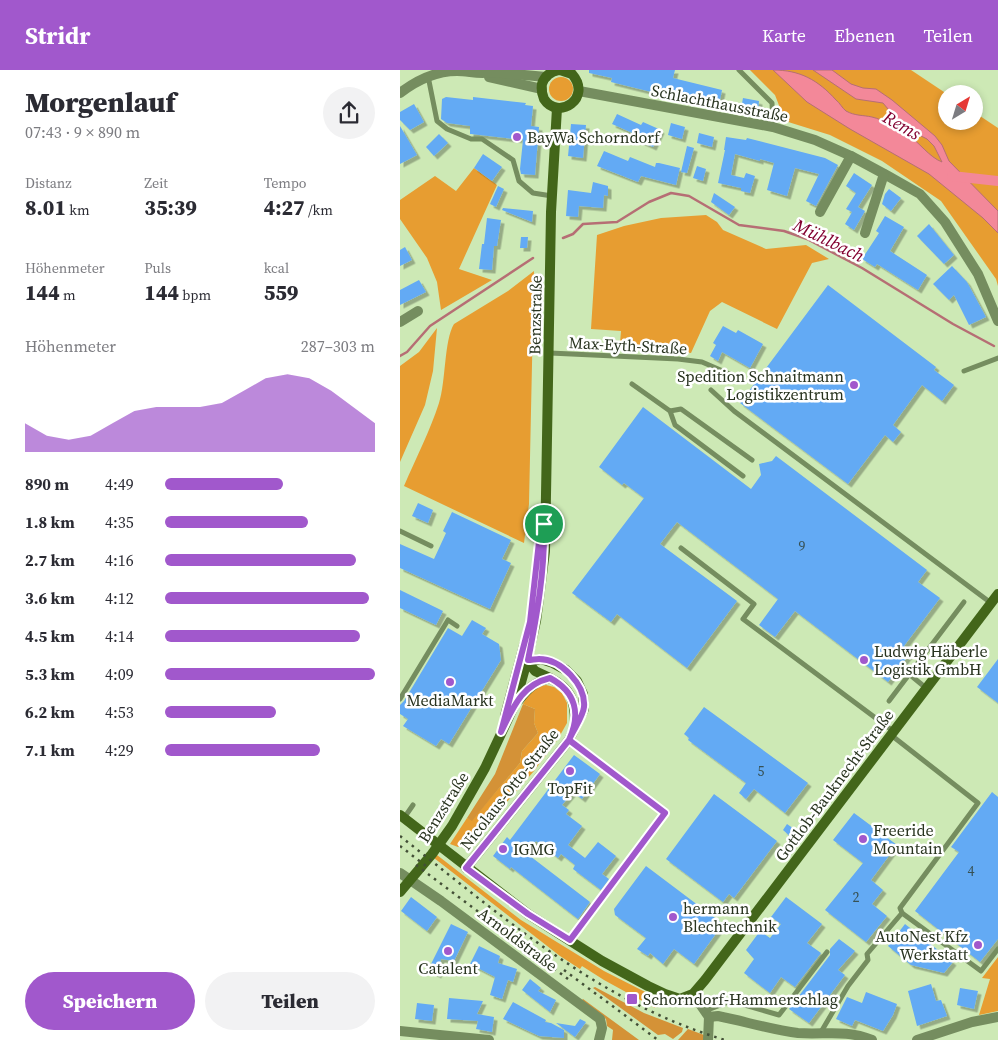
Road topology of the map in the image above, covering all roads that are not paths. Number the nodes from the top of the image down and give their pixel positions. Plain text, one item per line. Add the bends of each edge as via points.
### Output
1 (457, 70) edge
2 (740, 70) edge
3 (558, 71) edge
4 (485, 74) junction
5 (428, 76) junction
6 (542, 89) junction
7 (579, 91) junction
8 (400, 93) edge
9 (556, 108) junction
10 (773, 127) junction
11 (851, 156) junction
12 (884, 174) junction
13 (552, 196) junction
14 (820, 212) dead end
15 (865, 233) dead end
16 (418, 311) dead end
17 (998, 321) edge
18 (400, 322) edge
19 (550, 353) junction
20 (998, 358) edge
21 (964, 371) dead end
22 (732, 375) dead end
23 (632, 384) dead end
24 (711, 390) dead end
25 (670, 411) junction
26 (752, 460) dead end
27 (743, 476) dead end
28 (544, 524) junction
29 (400, 531) edge
30 (431, 546) dead end
31 (681, 548) dead end
32 (998, 594) edge
33 (964, 602) dead end
34 (991, 603) junction
35 (457, 626) dead end
36 (528, 660) junction
37 (909, 674) junction
38 (550, 678) junction
39 (926, 688) junction
40 (400, 700) edge
41 (889, 701) dead end
42 (515, 704) junction
43 (575, 727) junction
44 (501, 732) junction
45 (892, 733) junction
46 (569, 740) junction
47 (413, 805) dead end
48 (402, 816) edge
49 (466, 868) junction
50 (400, 873) edge
51 (400, 892) edge
52 (902, 913) junction
53 (570, 940) junction
54 (998, 950) edge
55 (827, 952) dead end
56 (693, 994) junction
57 (707, 1014) junction
58 (998, 1018) edge
59 (400, 1031) edge
60 (821, 1032) junction
61 (437, 1038) edge
62 (490, 1040) edge
63 (599, 1040) edge
64 (708, 1040) edge
65 (872, 1040) edge
66 (917, 1040) edge

1 - 4 street
1 - 5 street
2 - 10 lane via 772,103
3 - 4 street
3 - 6 street via 543,81
3 - 7 street via 572,74 577,79
4 - 6 street
5 - 8 street
5 - 13 lane via 437,121 471,139 482,139 513,160 519,181 533,193
6 - 9 street via 545,100
7 - 9 street via 572,104
7 - 10 street, Schlachthausstraße
9 - 13 street, Benzstraße
10 - 11 street, Schlachthausstraße
11 - 12 street, Schlachthausstraße
11 - 14 street
12 - 15 street
12 - 17 street, Schlachthausstraße via 920,194 945,222 978,274
13 - 19 street, Benzstraße
16 - 18 street
19 - 22 lane, Max-Eyth-Straße via 678,358 702,362
19 - 28 street, Benzstraße
20 - 21 lane
23 - 25 lane
24 - 34 lane via 734,411
25 - 26 lane via 681,408
25 - 27 lane via 676,426
28 - 36 street, Benzstraße via 538,603
28 - 44 street, Benzstraße via 530,622
29 - 30 lane
31 - 45 lane via 754,604 743,619
32 - 34 street, Gottlob-Bauknecht-Straße
33 - 37 lane
34 - 39 street, Gottlob-Bauknecht-Straße
35 - 40 lane via 448,620
36 - 38 street, Nicolaus-Otto-Straße via 535,671
36 - 42 street, Benzstraße
36 - 43 street, Nicolaus-Otto-Straße via 541,659 553,663 576,681 583,694 584,709
37 - 39 lane
37 - 41 lane
38 - 42 street via 538,681
38 - 43 street, Nicolaus-Otto-Straße via 568,690 575,707
39 - 45 street, Gottlob-Bauknecht-Straße
42 - 44 street, Benzstraße
43 - 46 street, Nicolaus-Otto-Straße
44 - 51 street, Benzstraße via 466,803 432,854
45 - 52 lane via 978,803 900,908
45 - 56 street, Gottlob-Bauknecht-Straße
46 - 49 street, Nicolaus-Otto-Straße
46 - 53 lane via 665,813
47 - 48 lane
48 - 49 street
49 - 53 street via 528,914
50 - 63 street, Arnoldstraße via 600,1019
52 - 54 lane via 981,971
52 - 60 lane via 867,954 868,960 848,986
53 - 56 street via 665,994 680,999
55 - 57 lane via 779,1015 730,1001
56 - 57 street
57 - 60 street via 799,1033
57 - 64 street
58 - 66 street via 972,1022
59 - 61 street
60 - 65 street via 838,1032
61 - 62 street

